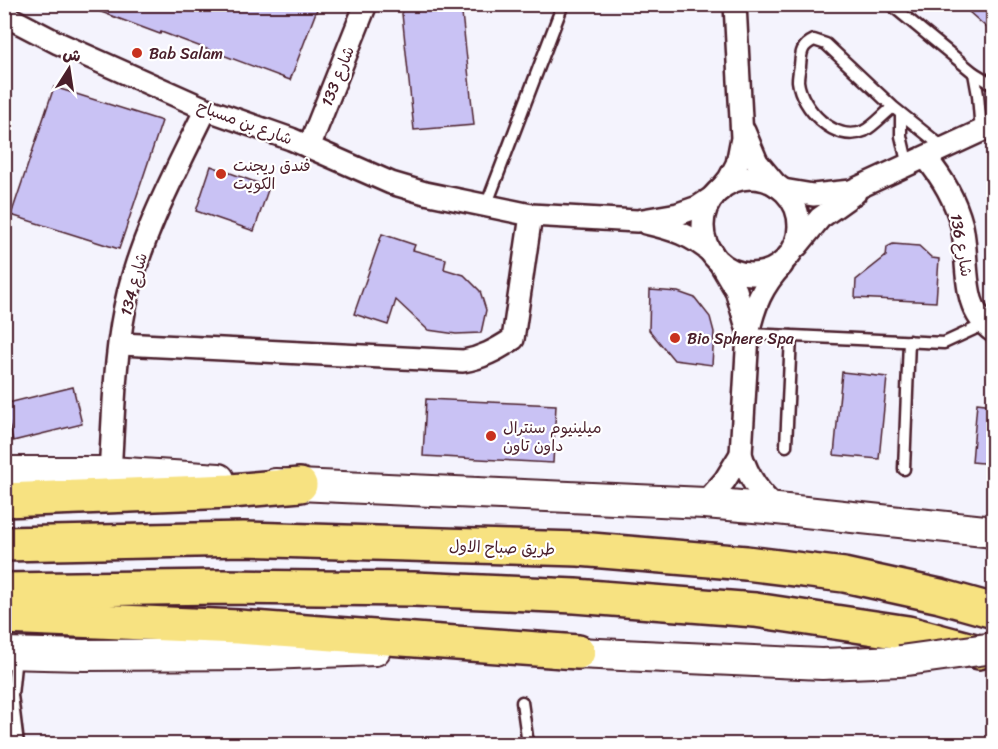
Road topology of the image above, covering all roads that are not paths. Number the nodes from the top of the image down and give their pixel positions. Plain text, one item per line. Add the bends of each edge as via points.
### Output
1 (366, 4) edge
2 (563, 4) edge
3 (735, 4) edge
4 (890, 4) edge
5 (4, 15) edge
6 (974, 73) junction
7 (993, 85) edge
8 (206, 109) junction
9 (897, 110) junction
10 (743, 128) junction
11 (987, 129) edge
12 (309, 147) junction
13 (945, 149) junction
14 (917, 162) junction
15 (863, 187) junction
16 (780, 188) junction
17 (716, 194) junction
18 (486, 206) junction
19 (531, 214) junction
20 (637, 221) junction
21 (790, 255) junction
22 (716, 258) junction
23 (988, 329) edge
24 (748, 334) junction
25 (791, 336) junction
26 (909, 341) junction
27 (121, 344) junction
28 (786, 446) dead end
29 (741, 454) junction
30 (904, 469) dead end
31 (4, 472) edge
32 (110, 472) junction
33 (300, 485) junction
34 (4, 500) edge
35 (705, 503) junction
36 (777, 508) junction
37 (993, 532) edge
38 (4, 544) edge
39 (4, 590) edge
40 (993, 611) edge
41 (4, 617) edge
42 (993, 648) edge
43 (578, 652) junction
44 (10, 653) edge
45 (993, 656) edge
46 (522, 702) dead end
47 (18, 744) edge
48 (528, 744) edge

1 - 12 street, شارع 133
2 - 18 lane
3 - 10 street
4 - 6 lane
5 - 8 street, شارع بن مسباح
6 - 7 lane
6 - 11 lane
8 - 12 street, شارع بن مسباح
8 - 27 street, شارع 134 via 145,239 128,295
9 - 9 lane via 826,44 814,40 801,50 798,81 807,105 838,132 852,134 865,130
9 - 13 lane
9 - 14 lane via 901,136
10 - 16 street via 757,162
10 - 17 street via 737,164
11 - 13 street
12 - 18 street, شارع بن مسباح via 392,183
13 - 14 street
14 - 15 street
14 - 23 street, شارع 136 via 943,179 951,193 962,227 971,304
15 - 16 street via 813,195
15 - 21 street via 820,218
16 - 17 street via 747,178
16 - 21 street via 795,205 800,223
17 - 20 street, شارع بن مسباح via 698,207 678,214
17 - 22 street via 703,226
18 - 19 street, شارع بن مسباح
19 - 20 street, شارع بن مسباح
19 - 27 street via 513,339 479,358 463,361
20 - 22 street, شارع بن مسباح via 683,233
21 - 22 street via 771,270 753,274 735,271
21 - 24 street via 759,296
22 - 24 street via 736,290
23 - 26 lane via 944,343
24 - 25 lane
24 - 29 street
25 - 26 lane
25 - 28 lane
26 - 30 lane
27 - 32 street, شارع 134
29 - 35 street
29 - 36 street via 758,490
31 - 32 main road
32 - 33 main road
33 - 34 highway
33 - 35 main road
35 - 36 main road
36 - 37 main road
38 - 40 highway, طريق صباح الاول via 243,539 579,549 844,575
39 - 45 highway via 221,586 575,596 755,610 908,633
41 - 43 highway via 238,627
42 - 43 main road, bridge via 900,661 822,664
43 - 44 main road
44 - 47 lane
46 - 48 lane

